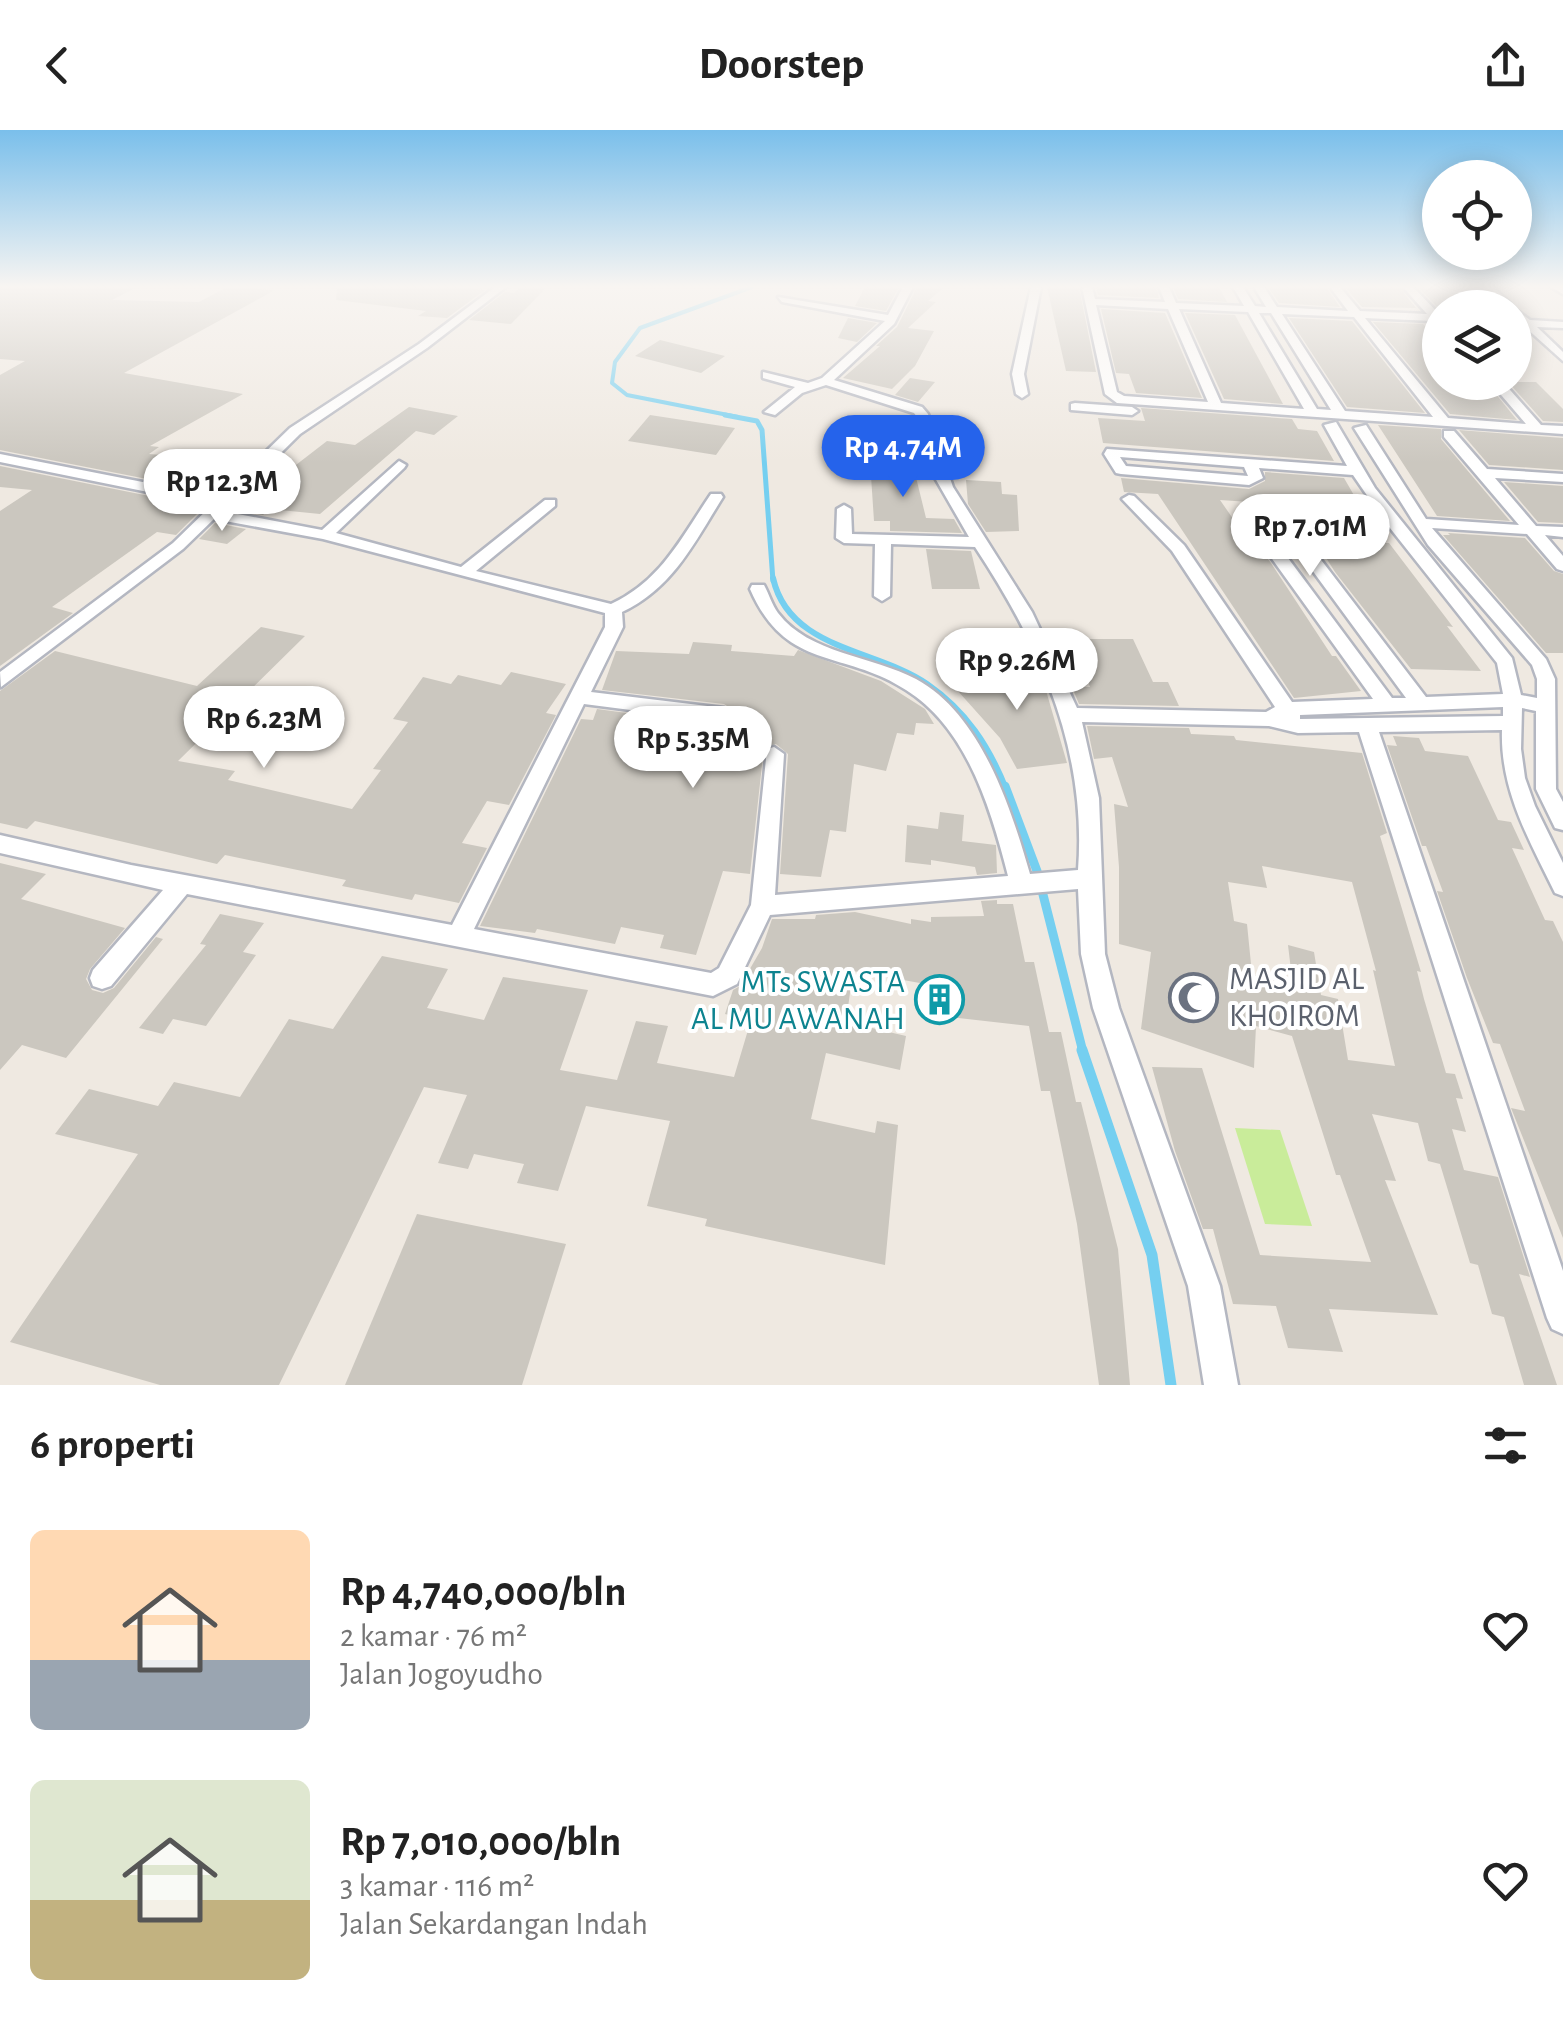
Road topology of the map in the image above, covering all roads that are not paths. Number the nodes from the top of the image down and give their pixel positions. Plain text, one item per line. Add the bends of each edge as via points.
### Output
1 (421, 346) edge
2 (862, 346) edge
3 (1024, 346) edge
4 (1102, 346) edge
5 (1189, 346) edge
6 (1272, 346) edge
7 (1292, 346) edge
8 (1382, 346) edge
9 (767, 375) dead end
10 (818, 384) junction
11 (1022, 394) dead end
12 (1512, 400) edge
13 (1075, 407) dead end
14 (1216, 407) junction
15 (770, 412) dead end
16 (1312, 412) junction
17 (1336, 420) junction
18 (1361, 428) junction
19 (1446, 428) junction
20 (1538, 429) junction
21 (1563, 430) edge
22 (1563, 441) edge
23 (4, 463) edge
24 (1250, 463) junction
25 (400, 465) dead end
26 (1352, 470) junction
27 (1484, 473) junction
28 (1563, 478) edge
29 (716, 497) dead end
30 (1129, 500) dead end
31 (550, 503) dead end
32 (220, 508) junction
33 (844, 509) dead end
34 (1421, 523) junction
35 (1528, 529) junction
36 (1563, 532) edge
37 (325, 534) junction
38 (883, 540) junction
39 (979, 542) junction
40 (1563, 566) edge
41 (464, 572) junction
42 (758, 589) dead end
43 (882, 596) dead end
44 (613, 610) junction
45 (1507, 666) junction
46 (1563, 667) edge
47 (1550, 675) edge
48 (0, 682) edge
49 (578, 697) junction
50 (1513, 700) junction
51 (1422, 704) junction
52 (1387, 706) junction
53 (1546, 706) junction
54 (1072, 714) junction
55 (724, 716) dead end
56 (1284, 718) junction
57 (1510, 723) junction
58 (1367, 726) junction
59 (774, 754) dead end
60 (1563, 822) edge
61 (0, 844) edge
62 (1080, 881) junction
63 (183, 882) junction
64 (1030, 885) junction
65 (1563, 886) edge
66 (764, 906) junction
67 (458, 934) junction
68 (102, 978) dead end
69 (1563, 1318) edge
70 (1222, 1385) edge

1 - 32 street via 295,431
2 - 10 street
3 - 11 street
4 - 14 street via 1114,397
5 - 14 street
6 - 16 street
7 - 17 street
8 - 19 street
9 - 10 street
10 - 15 street
10 - 39 street via 922,414 935,466
12 - 20 street
13 - 17 street
14 - 16 street
16 - 17 street
17 - 18 street
17 - 19 street
17 - 26 street
18 - 19 street
18 - 34 street
19 - 20 street
19 - 22 street
19 - 27 street
20 - 21 street
23 - 32 street
24 - 24 street via 1256,478 1249,480 1121,470 1111,454
24 - 26 street
25 - 37 street
26 - 45 street
27 - 28 street
27 - 35 street
29 - 44 street via 664,579
30 - 56 street via 1178,548
31 - 41 street
32 - 37 street
32 - 48 street
33 - 38 street via 844,538
34 - 35 street
34 - 47 street
35 - 36 street
35 - 40 street
37 - 41 street
38 - 39 street
38 - 43 street
39 - 54 street via 1053,664
41 - 44 street
42 - 64 street via 773,619 794,638 894,676 932,700 979,760
44 - 49 street via 614,627
45 - 47 street
45 - 50 street
46 - 47 street
47 - 53 street
49 - 55 street
49 - 67 street
50 - 51 street
50 - 53 street
50 - 57 street
51 - 52 street
51 - 52 street via 1306,550 1273,549
52 - 56 street
53 - 60 street via 1546,790
54 - 56 street
54 - 62 street via 1092,852
56 - 58 street
57 - 58 street
57 - 65 street via 1515,781
58 - 69 street
59 - 66 street
61 - 63 street
62 - 64 street
62 - 70 street via 1106,1008 1204,1286
63 - 67 street
63 - 68 street
64 - 66 street
66 - 67 street via 728,976 714,986

